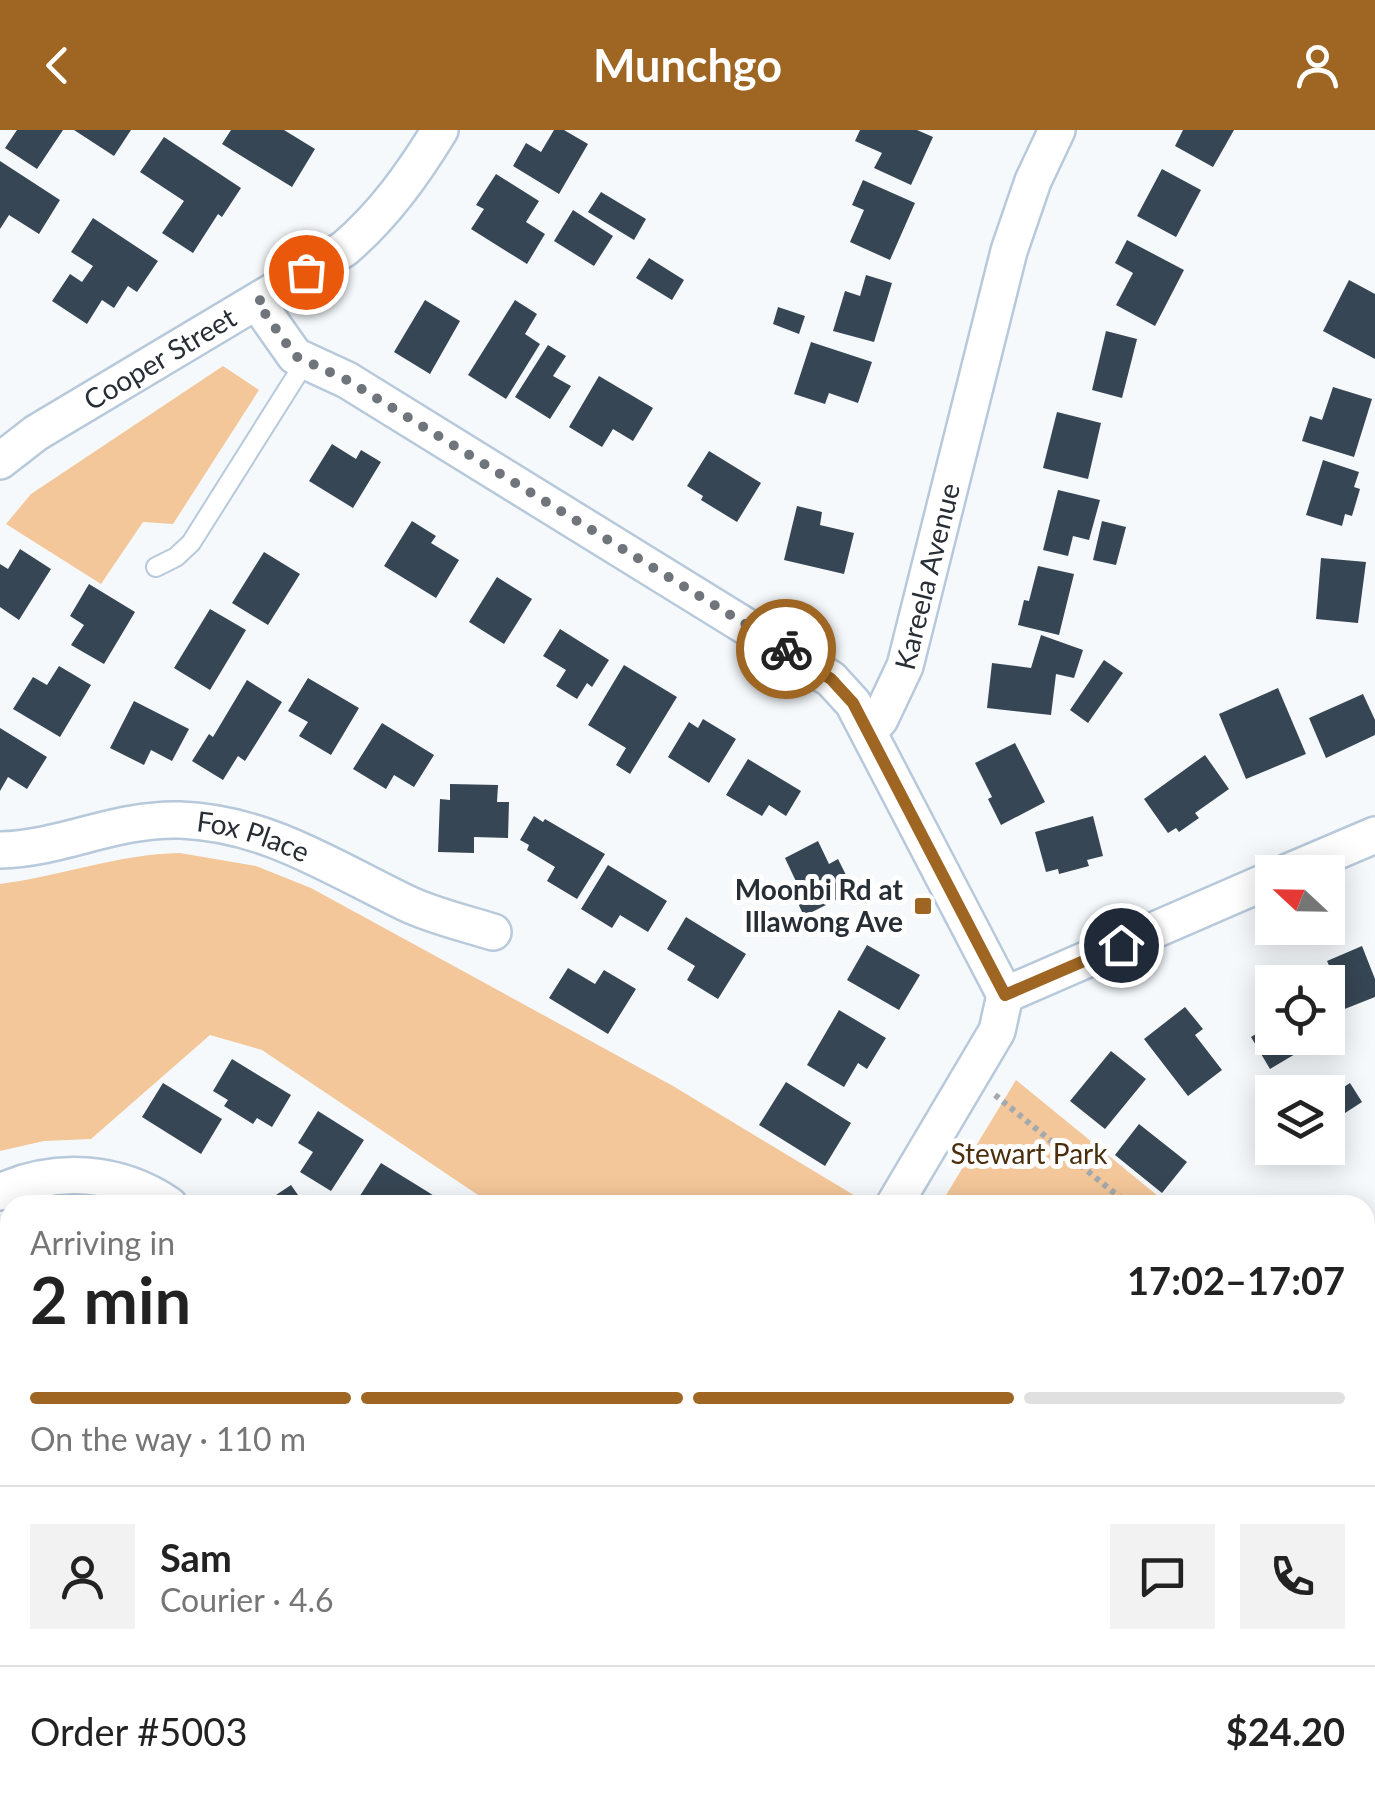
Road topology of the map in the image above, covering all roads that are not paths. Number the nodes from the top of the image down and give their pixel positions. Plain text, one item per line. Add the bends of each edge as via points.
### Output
1 (440, 130) edge
2 (1058, 130) edge
3 (257, 302) junction
4 (305, 362) junction
5 (0, 460) edge
6 (156, 568) dead end
7 (869, 732) junction
8 (1375, 834) edge
9 (0, 850) edge
10 (1327, 855) edge
11 (1255, 886) edge
12 (492, 932) dead end
13 (1005, 995) junction
14 (0, 1192) edge
15 (152, 1195) edge
16 (900, 1195) edge

1 - 3 street, Cooper Street via 368,228
2 - 7 street, Kareela Avenue via 1008,251 905,666
3 - 4 street
3 - 5 street, Cooper Street
4 - 6 lane via 191,543
4 - 7 street via 347,380 816,668 843,690
7 - 13 street
8 - 10 street
9 - 12 street, Fox Place via 143,822 221,824 295,846 406,903
11 - 13 street
13 - 16 street via 996,1031
14 - 15 street via 38,1178 96,1176

